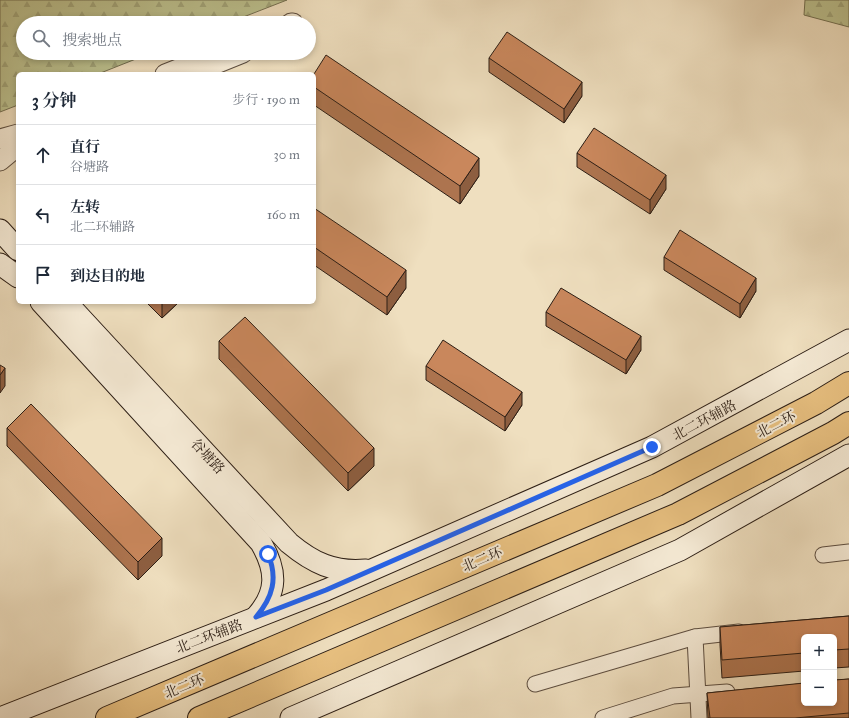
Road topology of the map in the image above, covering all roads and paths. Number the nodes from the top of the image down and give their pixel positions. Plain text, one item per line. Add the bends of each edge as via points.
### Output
1 (200, 60) edge
2 (226, 60) edge
3 (170, 72) edge
4 (196, 72) edge
5 (16, 135) edge
6 (16, 135) edge
7 (0, 139) edge
8 (0, 143) edge
9 (16, 146) edge
10 (16, 147) edge
11 (0, 154) edge
12 (0, 161) edge
13 (0, 230) edge
14 (16, 248) edge
15 (0, 264) edge
16 (16, 276) edge
17 (43, 304) edge
18 (68, 304) edge
19 (849, 340) edge
20 (849, 383) edge
21 (849, 423) edge
22 (849, 455) edge
23 (849, 552) edge
24 (823, 555) dead end
25 (372, 570) junction
26 (256, 617) junction
27 (757, 630) edge
28 (695, 637) junction
29 (535, 684) dead end
30 (743, 690) edge
31 (698, 695) junction
32 (0, 718) edge
33 (107, 718) edge
34 (199, 718) edge
35 (291, 718) edge
36 (603, 718) edge
37 (700, 718) edge

1 - 3 street
2 - 4 street
5 - 7 street
6 - 8 street
9 - 11 street
10 - 12 street
13 - 14 main road
15 - 16 main road
17 - 26 main road, 谷塘路 via 261,543 273,566 273,583 271,595
18 - 25 main road, 谷塘路 via 276,529 305,556 336,569
19 - 25 main road, 北二环辅路 via 652,447
20 - 33 highway, 北二环 via 816,403 657,485
21 - 34 highway via 678,514
22 - 35 main road via 680,550
23 - 24 street
25 - 26 main road, 北二环辅路
26 - 32 main road, 北二环辅路
27 - 28 street
28 - 29 street
28 - 31 street
30 - 31 street
31 - 36 street via 673,696
31 - 37 street

